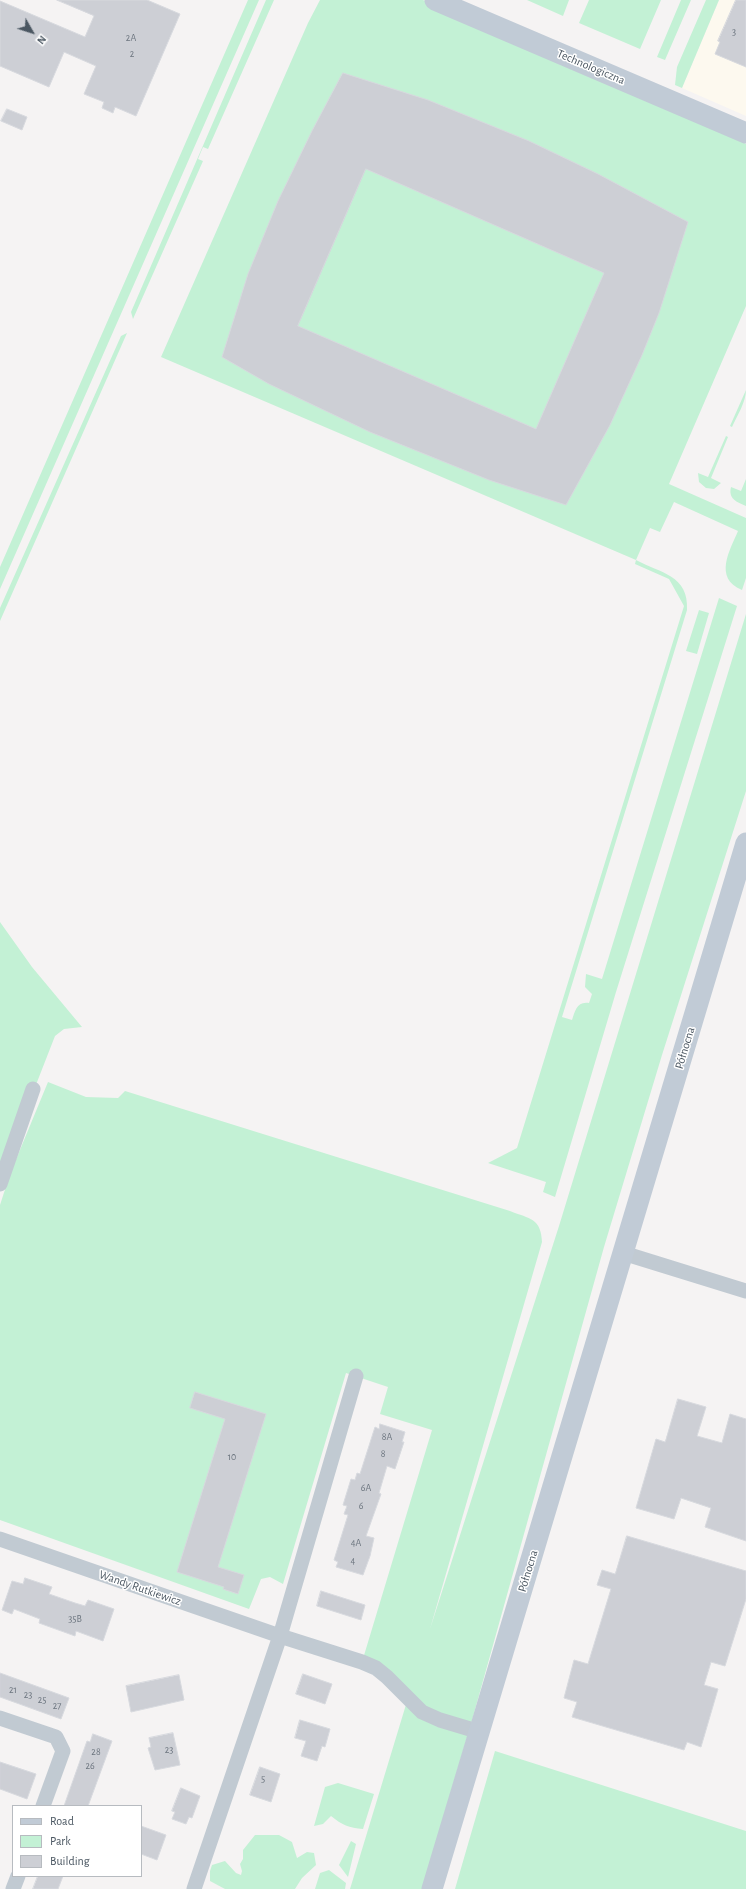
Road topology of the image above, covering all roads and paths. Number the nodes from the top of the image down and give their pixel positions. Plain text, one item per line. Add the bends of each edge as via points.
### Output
1 (436, 0) edge
2 (746, 133) edge
3 (746, 843) edge
4 (33, 1089) dead end
5 (0, 1184) edge
6 (623, 1253) junction
7 (746, 1291) edge
8 (356, 1376) dead end
9 (0, 1539) edge
10 (280, 1636) junction
11 (0, 1718) edge
12 (480, 1732) junction
13 (43, 1805) edge
14 (18, 1877) edge
15 (13, 1889) edge
16 (194, 1889) edge
17 (432, 1889) edge

1 - 2 street, Technologiczna
3 - 6 street, Północna
4 - 5 street
6 - 7 street
6 - 12 street, Północna
8 - 10 street
9 - 10 street, Wandy Rutkiewicz
10 - 12 street, Wandy Rutkiewicz via 376,1668 416,1707 431,1716
10 - 16 street
11 - 13 street via 56,1737 64,1751
12 - 17 street, Północna
14 - 15 street

